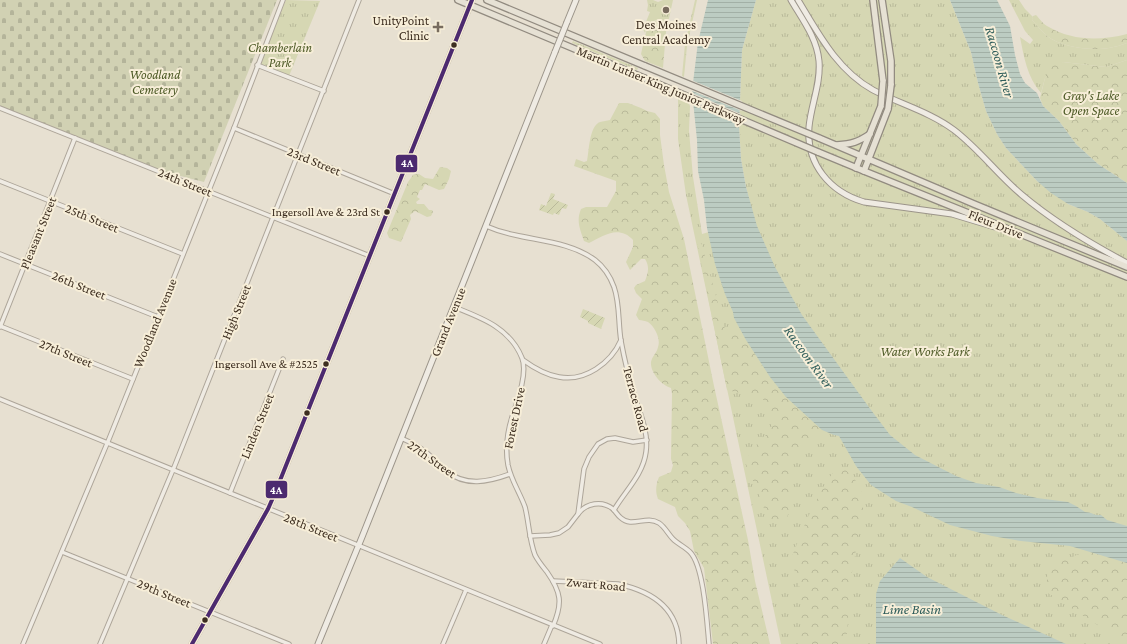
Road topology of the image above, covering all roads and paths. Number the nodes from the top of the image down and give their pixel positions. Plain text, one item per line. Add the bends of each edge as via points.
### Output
1 (283, 0) edge
2 (360, 0) edge
3 (458, 0) edge
4 (487, 0) edge
5 (576, 0) edge
6 (791, 0) edge
7 (798, 0) edge
8 (471, 2) edge
9 (874, 2) edge
10 (882, 2) edge
11 (807, 22) junction
12 (257, 65) junction
13 (324, 91) junction
14 (0, 108) edge
15 (234, 128) junction
16 (870, 134) junction
17 (76, 138) junction
18 (835, 146) junction
19 (298, 154) junction
20 (860, 157) junction
21 (869, 160) junction
22 (856, 168) junction
23 (864, 171) junction
24 (0, 181) edge
25 (208, 191) junction
26 (395, 194) junction
27 (50, 201) junction
28 (274, 217) junction
29 (486, 226) junction
30 (1047, 244) junction
31 (0, 254) edge
32 (183, 254) junction
33 (370, 256) junction
34 (1127, 263) edge
35 (25, 264) junction
36 (1127, 267) edge
37 (1127, 277) edge
38 (454, 307) junction
39 (158, 317) junction
40 (0, 327) edge
41 (621, 339) junction
42 (283, 359) dead end
43 (523, 360) junction
44 (133, 379) junction
45 (0, 399) edge
46 (401, 438) junction
47 (647, 440) junction
48 (107, 443) junction
49 (173, 470) junction
50 (510, 474) junction
51 (230, 493) junction
52 (268, 509) junction
53 (614, 510) junction
54 (578, 514) junction
55 (530, 536) junction
56 (358, 546) junction
57 (62, 552) junction
58 (128, 578) junction
59 (553, 581) junction
60 (466, 590) junction
61 (210, 612) junction
62 (552, 625) junction
63 (23, 644) edge
64 (100, 644) edge
65 (192, 644) edge
66 (289, 644) edge
67 (318, 644) edge
68 (443, 644) edge
69 (544, 644) edge
70 (600, 644) edge
71 (679, 644) edge
72 (709, 644) edge

1 - 12 street, Woodland Avenue
2 - 13 street, High Street
3 - 8 main road, Martin Luther King Junior Parkway
4 - 18 main road, Martin Luther King Junior Parkway, bridge
5 - 29 main road, Grand Avenue, bridge
6 - 11 main road
7 - 11 main road
8 - 22 main road, Martin Luther King Junior Parkway, bridge
8 - 26 main road
9 - 16 main road, bridge via 883,81 881,106
10 - 21 main road, bridge via 891,60 891,85 888,109
11 - 30 main road via 815,42 820,71 809,127 811,151 820,173 828,181 853,199 952,214
11 - 34 main road via 835,58 862,83 943,122 1027,199 1094,246
12 - 13 street
12 - 15 street, Woodland Avenue
13 - 19 street, High Street
14 - 17 street, 24th Street
15 - 19 street, 23rd Street
15 - 25 street, Woodland Avenue
16 - 18 main road via 852,144
16 - 20 main road
17 - 25 street, 24th Street
17 - 27 street, Pleasant Street
18 - 20 main road, Martin Luther King Junior Parkway
19 - 26 street, 23rd Street
19 - 28 street, High Street
20 - 21 main road, Martin Luther King Junior Parkway
20 - 22 main road
21 - 23 main road
21 - 36 main road, Fleur Drive
22 - 23 main road, Martin Luther King Junior Parkway
23 - 30 main road, Fleur Drive
24 - 27 street, 25th Street
25 - 28 street, 24th Street
25 - 32 street, Woodland Avenue
26 - 33 main road
27 - 32 street, 25th Street
27 - 35 street, Pleasant Street
28 - 33 street, 24th Street
28 - 49 street, High Street
29 - 38 main road, Grand Avenue
29 - 41 street, Terrace Road via 505,233 568,247 586,254 597,262 608,275 616,292
30 - 37 main road, Fleur Drive
31 - 35 street, 26th Street
32 - 39 street, Woodland Avenue
33 - 52 main road
35 - 39 street, 26th Street
35 - 40 street, Pleasant Street
38 - 43 street via 487,320 501,330 510,338
38 - 46 main road, Grand Avenue
39 - 44 street, Woodland Avenue
40 - 44 street, 27th Street
41 - 43 street via 615,351 603,364 578,377 554,376
41 - 47 street, Terrace Road via 632,390
42 - 51 street, Linden Street
43 - 50 street, Forest Drive via 522,386 506,449
44 - 48 street, Woodland Avenue
45 - 48 street, 28th Street
46 - 50 street, 27th Street via 425,451 447,472 464,481 482,482
46 - 56 main road, Grand Avenue
47 - 53 street, Terrace Road via 642,468
47 - 54 street via 633,442 615,438 598,444 584,469
48 - 49 street, 28th Street
48 - 57 street, Woodland Avenue
49 - 51 street, 28th Street
49 - 58 street, High Street
50 - 55 street, Forest Drive via 524,506
51 - 52 street, 28th Street
52 - 56 street, 28th Street
52 - 61 main road
53 - 54 street via 605,504 595,504 584,508
53 - 72 street via 627,522 648,520 659,523 674,540 693,555 702,582
54 - 55 street via 568,527 559,533
55 - 59 street, Forest Drive via 536,556
56 - 60 street, 28th Street
56 - 67 main road, Grand Avenue
57 - 58 street, 29th Street
57 - 63 street, Woodland Avenue
58 - 61 street, 29th Street
58 - 64 street, High Street
59 - 62 street, Forest Drive via 560,603 559,613
59 - 71 street, Zwart Road via 618,584 648,594 664,605 671,614
60 - 62 street, 28th Street
60 - 68 street
61 - 65 main road
61 - 66 street, 29th Street
62 - 69 street, Forest Drive
62 - 70 street, 28th Street

